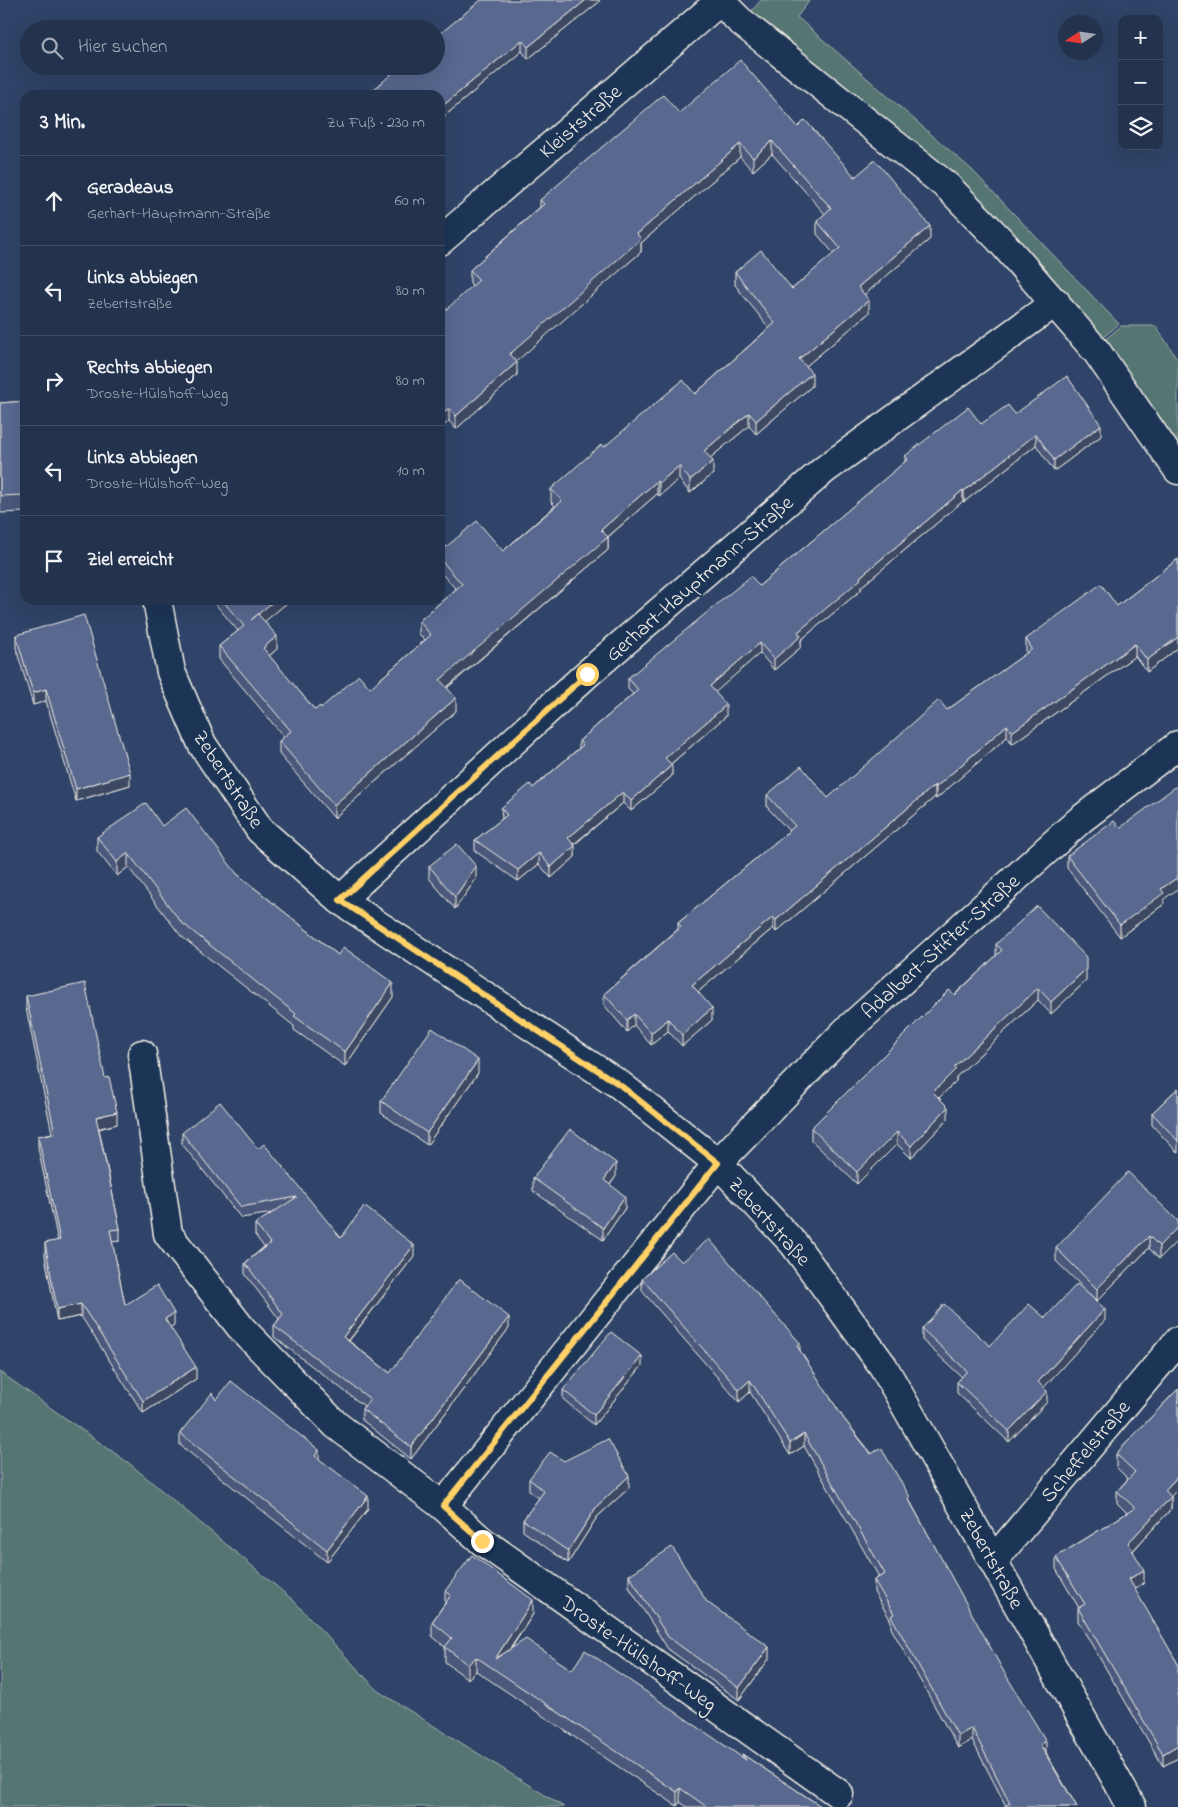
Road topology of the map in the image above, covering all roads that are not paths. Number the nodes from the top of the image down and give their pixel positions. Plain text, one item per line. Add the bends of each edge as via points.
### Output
1 (720, 0) edge
2 (445, 238) edge
3 (1056, 302) junction
4 (1178, 470) edge
5 (158, 605) edge
6 (1178, 745) edge
7 (340, 900) junction
8 (142, 1054) dead end
9 (718, 1163) junction
10 (1178, 1341) edge
11 (443, 1506) junction
12 (993, 1562) junction
13 (840, 1794) dead end
14 (1132, 1807) edge

1 - 2 street, Kleiststraße
1 - 3 street via 739,20 948,187
3 - 4 street via 1097,352
3 - 7 street, Gerhart-Hauptmann-Straße via 824,470 587,674
5 - 7 street, Zebertstraße via 171,672 202,744 260,830
6 - 9 street, Adalbert-Stifter-Straße via 1080,820 845,1032
7 - 9 street, Zebertstraße via 620,1085
8 - 11 street, Droste-Hülshoff-Weg via 168,1234 242,1330 336,1425
9 - 11 street
9 - 12 street, Zebertstraße via 794,1244 883,1366
10 - 12 street, Scheffelstraße
11 - 13 street, Droste-Hülshoff-Weg via 482,1541
12 - 14 street, Zebertstraße

